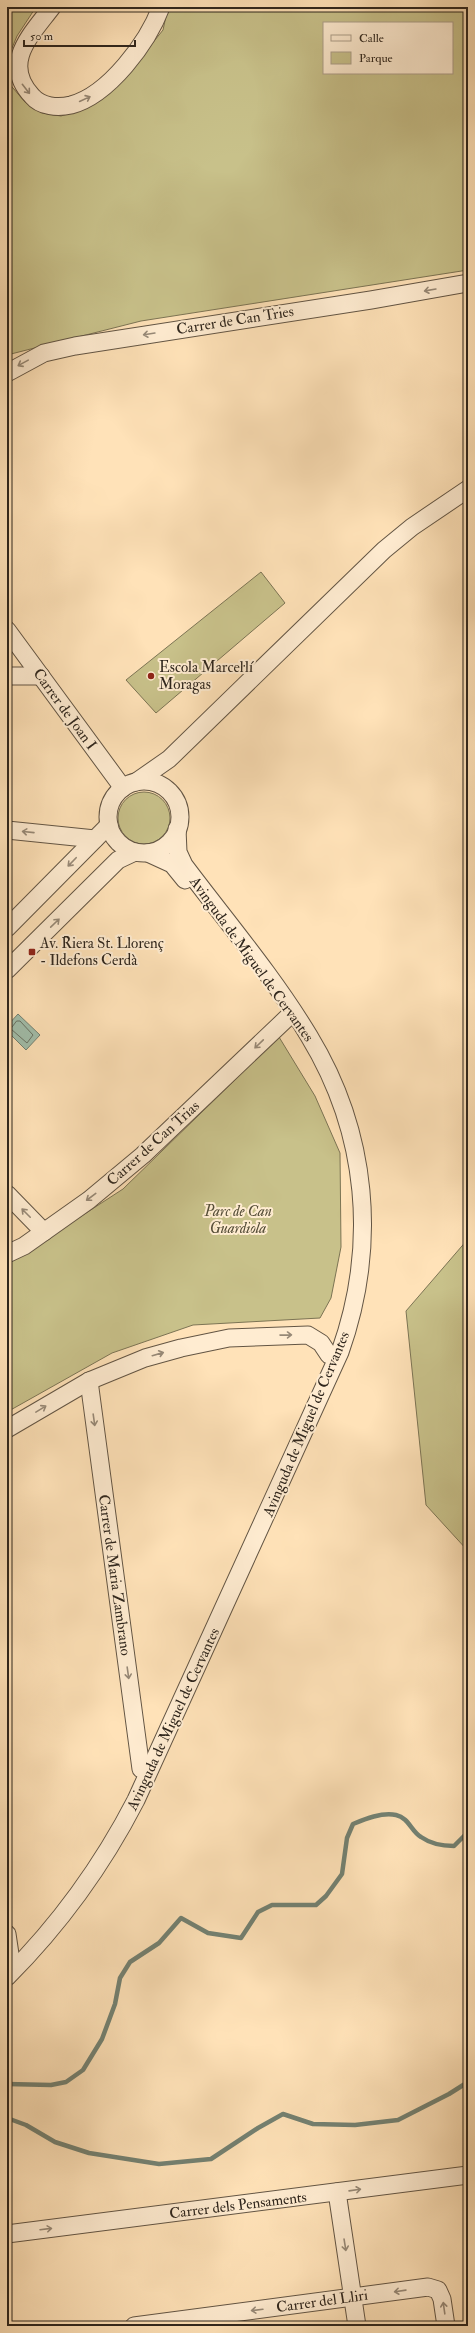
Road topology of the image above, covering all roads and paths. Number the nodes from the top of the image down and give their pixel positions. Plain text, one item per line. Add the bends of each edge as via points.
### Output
1 (52, 7) edge
2 (161, 7) edge
3 (468, 283) edge
4 (7, 373) edge
5 (468, 489) edge
6 (7, 630) edge
7 (7, 676) edge
8 (41, 676) junction
9 (168, 759) junction
10 (130, 785) junction
11 (166, 789) junction
12 (109, 825) junction
13 (177, 829) junction
14 (7, 830) edge
15 (95, 839) junction
16 (141, 852) junction
17 (7, 928) edge
18 (7, 970) edge
19 (288, 1017) junction
20 (7, 1194) edge
21 (44, 1232) junction
22 (7, 1254) edge
23 (329, 1355) junction
24 (89, 1381) junction
25 (7, 1429) edge
26 (141, 1769) junction
27 (7, 1934) edge
28 (8, 1968) edge
29 (468, 2175) edge
30 (337, 2192) junction
31 (7, 2234) edge
32 (353, 2297) junction
33 (134, 2326) edge
34 (357, 2326) edge
35 (446, 2326) edge

1 -> 2 street via 23,48 17,70 20,82 34,98 47,106 70,105 92,96 112,79 144,41
3 -> 4 street, Carrer de Can Tries via 75,346 44,353
5 - 9 street via 412,527 357,574
6 - 8 street, Carrer de Joan I
7 - 8 street
8 - 10 street, Carrer de Joan I
9 - 10 street
9 - 11 street via 164,774
10 - 11 street via 151,782
10 - 12 street via 110,804
11 - 13 street via 178,806 180,816
12 - 15 street
12 - 16 street via 117,841
13 - 16 street via 166,845
13 - 28 street, Avinguda de Miguel de Cervantes via 178,852 184,865 301,1022 320,1055 340,1100 359,1168 363,1228 359,1281 340,1352 136,1800 90,1879 45,1937
15 -> 14 street
15 -> 17 street
18 -> 16 street via 118,860
16 - 19 street, Avinguda de Miguel de Cervantes via 165,859 177,870
19 -> 21 street, Carrer de Can Trias via 143,1155
19 - 23 street, Avinguda de Miguel de Cervantes via 304,1040 322,1078 338,1117 349,1163 353,1200 352,1266 342,1318
21 -> 20 street
21 - 22 street, Carrer de Can Trias
24 -> 23 street via 145,1358 229,1338 308,1335 321,1343
23 - 26 street, Avinguda de Miguel de Cervantes
25 -> 24 street
24 -> 26 street, Carrer de Maria Zambrano
26 - 28 street, Avinguda de Miguel de Cervantes via 115,1824 94,1860 53,1916
27 - 28 street
30 -> 29 street, Carrer dels Pensaments
31 -> 30 street, Carrer dels Pensaments
30 -> 32 street
32 -> 33 street, Carrer del Lliri
32 - 34 street
35 -> 32 street, Carrer del Lliri via 438,2290 428,2287

